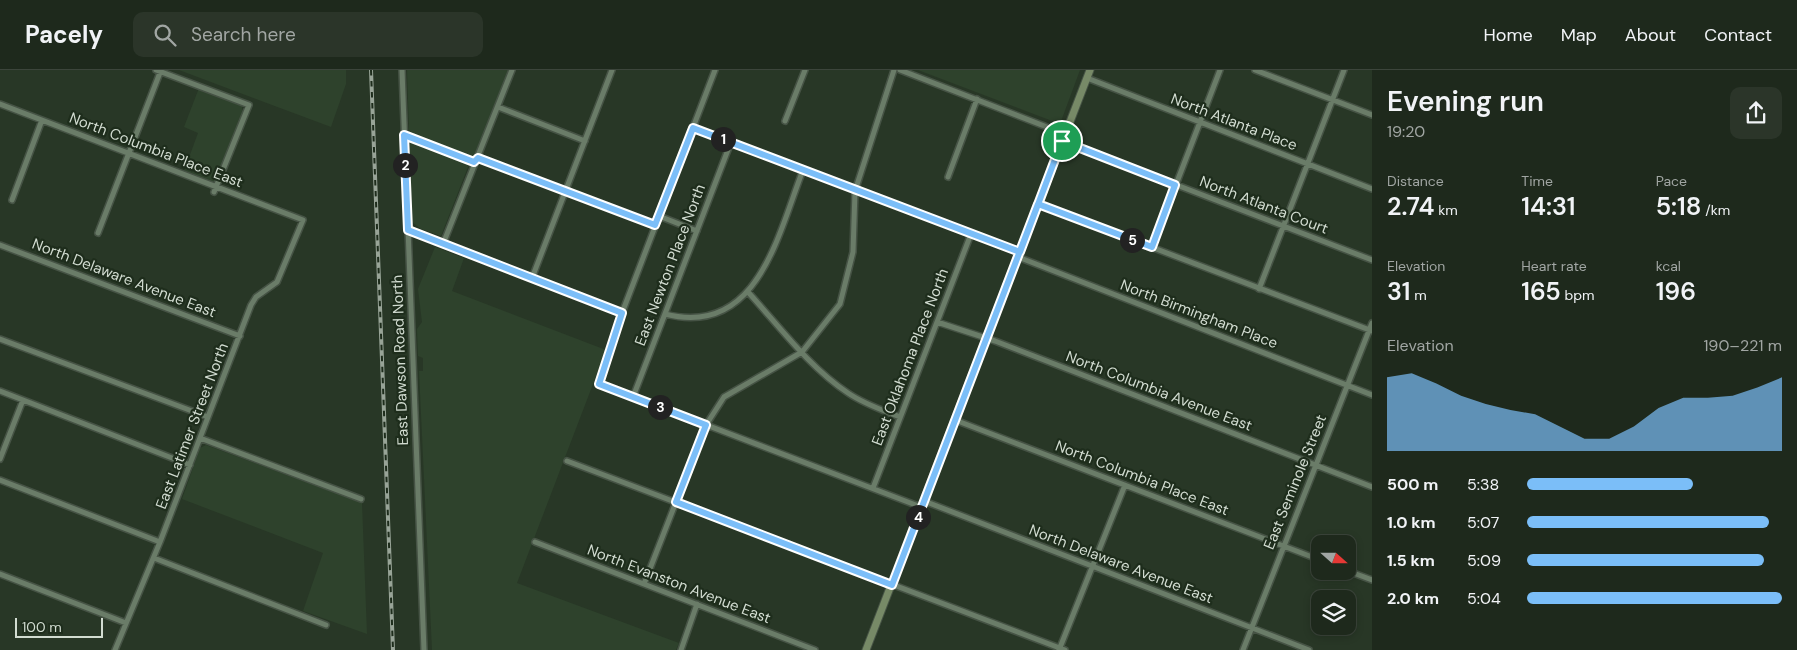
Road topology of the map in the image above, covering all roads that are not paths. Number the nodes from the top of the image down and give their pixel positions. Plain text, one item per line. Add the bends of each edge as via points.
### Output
1 (402, 70) edge
2 (512, 70) edge
3 (612, 70) edge
4 (715, 70) edge
5 (805, 70) edge
6 (894, 70) edge
7 (900, 70) edge
8 (1090, 70) edge
9 (1220, 70) edge
10 (1255, 70) edge
11 (1344, 70) edge
12 (160, 71) edge
13 (1086, 78) junction
14 (977, 99) junction
15 (1332, 100) junction
16 (0, 104) edge
17 (498, 107) junction
18 (1372, 115) edge
19 (42, 120) junction
20 (785, 121) dead end
21 (1200, 122) junction
22 (693, 128) junction
23 (404, 135) junction
24 (1064, 137) junction
25 (585, 141) junction
26 (731, 142) junction
27 (129, 153) junction
28 (476, 160) junction
29 (1306, 164) junction
30 (803, 170) junction
31 (948, 177) dead end
32 (1175, 185) junction
33 (215, 189) junction
34 (1372, 189) edge
35 (566, 191) junction
36 (855, 191) junction
37 (12, 200) dead end
38 (1038, 204) junction
39 (658, 216) junction
40 (303, 220) joint
41 (1282, 224) junction
42 (655, 225) junction
43 (408, 230) junction
44 (697, 231) junction
45 (98, 233) dead end
46 (971, 234) junction
47 (443, 244) junction
48 (0, 245) edge
49 (1152, 247) junction
50 (1019, 254) junction
51 (1372, 260) edge
52 (532, 278) junction
53 (1259, 289) junction
54 (748, 292) junction
55 (622, 313) junction
56 (665, 314) junction
57 (937, 322) junction
58 (1372, 323) edge
59 (1371, 331) edge
60 (240, 336) junction
61 (0, 339) edge
62 (986, 339) junction
63 (802, 352) junction
64 (1348, 386) junction
65 (0, 391) edge
66 (1372, 395) edge
67 (633, 397) junction
68 (23, 400) junction
69 (208, 417) junction
70 (900, 417) junction
71 (955, 420) junction
72 (706, 425) junction
73 (200, 438) junction
74 (0, 459) edge
75 (567, 461) dead end
76 (1315, 464) junction
77 (190, 465) junction
78 (0, 480) edge
79 (1125, 485) junction
80 (1372, 487) edge
81 (873, 488) junction
82 (361, 499) dead end
83 (676, 502) junction
84 (922, 504) junction
85 (160, 542) junction
86 (535, 542) dead end
87 (1284, 545) junction
88 (1311, 556) edge
89 (154, 558) junction
90 (1093, 567) junction
91 (0, 574) edge
92 (1356, 574) edge
93 (1372, 580) edge
94 (644, 584) junction
95 (892, 585) junction
96 (697, 604) junction
97 (126, 623) junction
98 (326, 625) dead end
99 (1251, 628) junction
100 (1061, 649) edge
101 (115, 650) edge
102 (424, 650) edge
103 (681, 650) edge
104 (815, 650) edge
105 (866, 650) edge
106 (1243, 650) edge
107 (1309, 650) edge

1 - 23 street, East Dawson Road North
2 - 17 street
3 - 25 street
4 - 22 street
5 - 20 street
6 - 36 street
7 - 14 street
8 - 13 main road
9 - 21 street
10 - 15 street
11 - 15 street
12 - 27 street
12 - 33 street via 249,105
13 - 21 street, North Atlanta Place
13 - 24 main road
14 - 24 street
14 - 31 street
15 - 18 street
15 - 29 street
16 - 19 street, North Columbia Place East
17 - 25 street
17 - 28 street
19 - 27 street, North Columbia Place East
19 - 37 street
21 - 29 street, North Atlanta Place
21 - 32 street
22 - 26 street, North Birmingham Place
22 - 39 street
23 - 28 street
23 - 43 street, East Dawson Road North
24 - 32 street, North Atlanta Court
24 - 38 main road
25 - 35 street
26 - 30 street, North Birmingham Place
26 - 44 street, East Newton Place North
27 - 33 street, North Columbia Place East
27 - 45 street
28 - 35 street
28 - 47 street
29 - 34 street, North Atlanta Place
29 - 41 street
30 - 36 street, North Birmingham Place
30 - 54 street via 763,273
32 - 41 street, North Atlanta Court
32 - 49 street
33 - 40 street, North Columbia Place East
35 - 42 street
35 - 52 street
36 - 46 street, North Birmingham Place
36 - 63 street via 853,252 840,304
38 - 49 street
38 - 50 main road
39 - 42 street
39 - 44 street
40 - 60 street, East Latimer Street North via 277,282 256,297
41 - 51 street, North Atlanta Court
41 - 53 street
42 - 55 street
43 - 47 street
43 - 102 street, East Dawson Road North
44 - 56 street, East Newton Place North
46 - 50 street, North Birmingham Place
46 - 57 street, East Oklahoma Place North
47 - 52 street
48 - 60 street, North Delaware Avenue East
49 - 53 street
50 - 62 main road
50 - 64 street, North Birmingham Place
52 - 55 street
53 - 59 street
54 - 56 street via 732,305 704,317 678,318
54 - 63 street
55 - 67 street, North Delaware Avenue East via 599,384
56 - 67 street, East Newton Place North
57 - 62 street, North Columbia Avenue East
57 - 70 street, East Oklahoma Place North
58 - 59 street, East Seminole Street
59 - 64 street, East Seminole Street
60 - 69 street, East Latimer Street North
61 - 69 street
62 - 71 main road
62 - 76 street, North Columbia Avenue East
63 - 70 street via 847,393
63 - 72 street via 724,398
64 - 66 street, North Birmingham Place
64 - 76 street, East Seminole Street
65 - 68 street
67 - 72 street, North Delaware Avenue East
68 - 74 street
68 - 77 street
69 - 73 street, East Latimer Street North
70 - 81 street, East Oklahoma Place North
71 - 79 street, North Columbia Place East
71 - 84 main road
72 - 81 street, North Delaware Avenue East
72 - 83 street
73 - 77 street, East Latimer Street North
73 - 82 street
75 - 83 street
76 - 80 street, North Columbia Avenue East
76 - 87 street, East Seminole Street
77 - 85 street, East Latimer Street North
78 - 85 street
79 - 87 street, North Columbia Place East
79 - 90 street
81 - 84 street, North Delaware Avenue East
83 - 94 street
83 - 95 street
84 - 90 street, North Delaware Avenue East
84 - 95 main road
85 - 89 street, East Latimer Street North
86 - 94 street, North Evanston Avenue East
87 - 88 street, North Columbia Place East
87 - 99 street, East Seminole Street
89 - 97 street, East Latimer Street North
89 - 98 street
90 - 99 street, North Delaware Avenue East
90 - 100 street
91 - 97 street
92 - 93 street
94 - 96 street, North Evanston Avenue East
95 - 100 street
95 - 105 main road
96 - 103 street
96 - 104 street, North Evanston Avenue East
97 - 101 street, East Latimer Street North
99 - 106 street, East Seminole Street
99 - 107 street, North Delaware Avenue East

